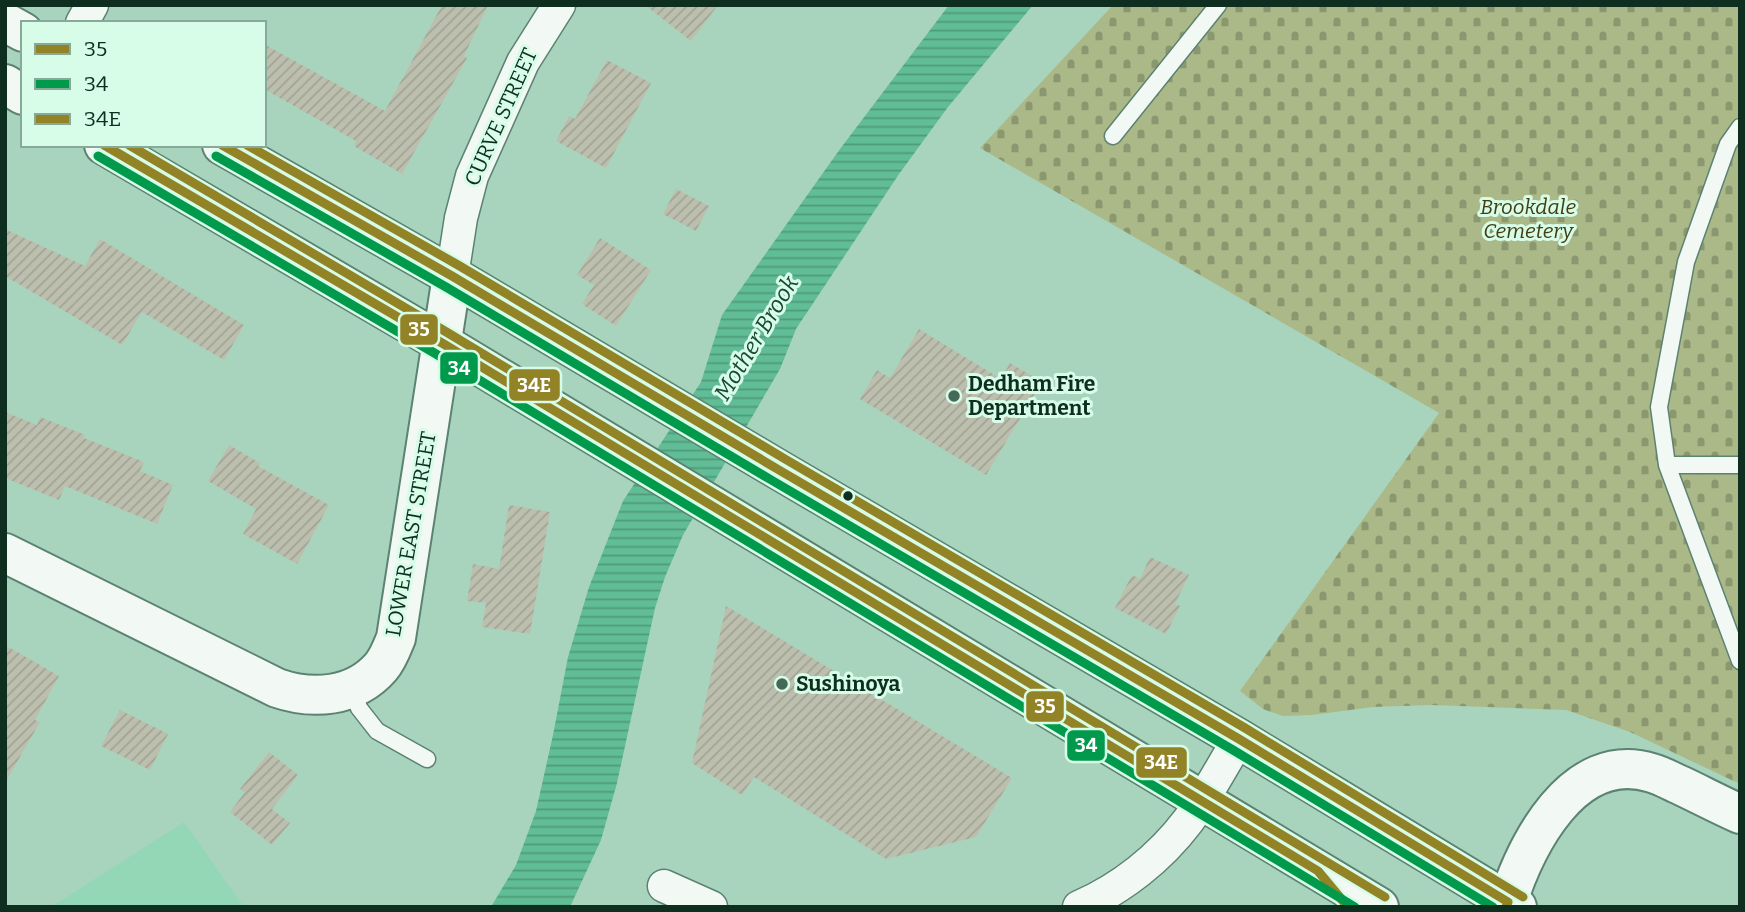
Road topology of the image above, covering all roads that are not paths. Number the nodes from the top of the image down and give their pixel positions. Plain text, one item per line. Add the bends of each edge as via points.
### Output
1 (92, 5) edge
2 (559, 5) edge
3 (1218, 5) edge
4 (83, 21) edge
5 (5, 22) edge
6 (21, 31) edge
7 (5, 84) edge
8 (21, 94) edge
9 (1740, 127) edge
10 (1113, 136) dead end
11 (107, 147) edge
12 (226, 147) edge
13 (452, 276) junction
14 (442, 343) junction
15 (1667, 465) junction
16 (1740, 465) edge
17 (5, 553) edge
18 (1740, 661) edge
19 (352, 688) junction
20 (1239, 738) junction
21 (428, 759) dead end
22 (1202, 800) junction
23 (1740, 814) edge
24 (1318, 871) junction
25 (664, 886) dead end
26 (1510, 905) edge
27 (711, 907) edge
28 (1079, 907) edge
29 (1348, 907) edge
30 (1379, 907) edge

1 - 4 street
2 - 13 street, CURVE STREET via 523,62 472,176
3 - 10 lane
5 - 6 main road
7 - 8 main road
9 - 15 lane via 1728,144 1686,262 1659,407
11 - 14 main road
12 - 13 main road
13 - 14 main road, LOWER EAST STREET
13 - 20 main road
14 - 19 main road, LOWER EAST STREET via 396,638 380,668
14 - 22 main road
15 - 16 lane
15 - 18 lane
17 - 19 main road, LOWER EAST STREET via 277,688 304,695
19 - 21 lane via 359,708 377,730
20 - 22 street
20 - 26 main road
22 - 24 main road
22 - 28 street via 1155,857 1112,890
23 - 26 main road via 1653,773 1630,769 1598,775 1573,790 1546,821 1521,866
24 - 29 main road
24 - 30 main road
25 - 27 street

